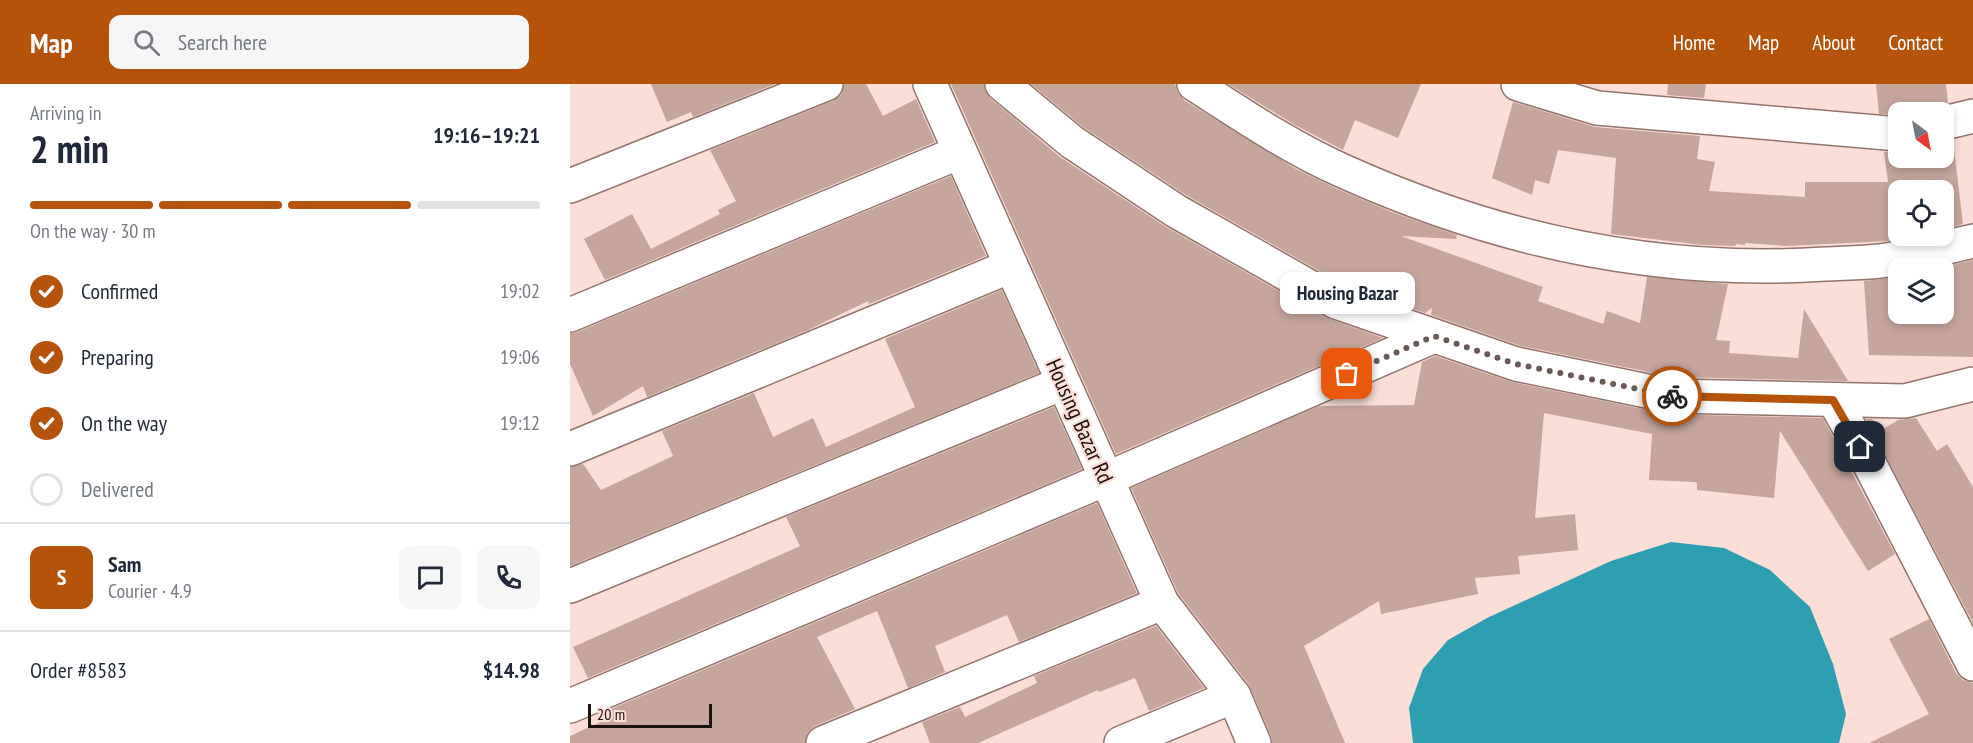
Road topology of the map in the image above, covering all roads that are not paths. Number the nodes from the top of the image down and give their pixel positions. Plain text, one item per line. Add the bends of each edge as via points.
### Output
1 (826, 84) edge
2 (930, 84) edge
3 (1002, 84) edge
4 (1194, 84) edge
5 (1518, 84) edge
6 (1973, 116) edge
7 (1954, 121) edge
8 (1888, 133) edge
9 (960, 152) junction
10 (570, 186) edge
11 (1973, 241) edge
12 (1011, 266) junction
13 (570, 315) edge
14 (1434, 336) junction
15 (1063, 383) junction
16 (1973, 384) edge
17 (1833, 400) junction
18 (570, 449) edge
19 (1106, 479) junction
20 (570, 586) edge
21 (1162, 603) junction
22 (1973, 664) edge
23 (1234, 696) junction
24 (570, 706) edge
25 (823, 743) edge
26 (1121, 743) edge
27 (1254, 743) edge

1 - 10 street
2 - 9 street, Housing Bazar Rd
3 - 14 street via 1072,142 1176,211 1335,302
4 - 11 street via 1260,127 1341,171 1426,207 1514,234 1604,253 1696,265 1788,267 1880,261
5 - 8 street via 1597,108
6 - 7 street
9 - 12 street, Housing Bazar Rd
9 - 13 street
12 - 15 street, Housing Bazar Rd
12 - 18 street
14 - 17 street via 1516,364 1671,396
14 - 19 street
15 - 19 street, Housing Bazar Rd
15 - 20 street
16 - 17 street via 1905,401
17 - 22 street
19 - 21 street, Housing Bazar Rd
19 - 24 street
21 - 23 street, Housing Bazar Rd
21 - 25 street
23 - 26 street
23 - 27 street, Housing Bazar Rd

